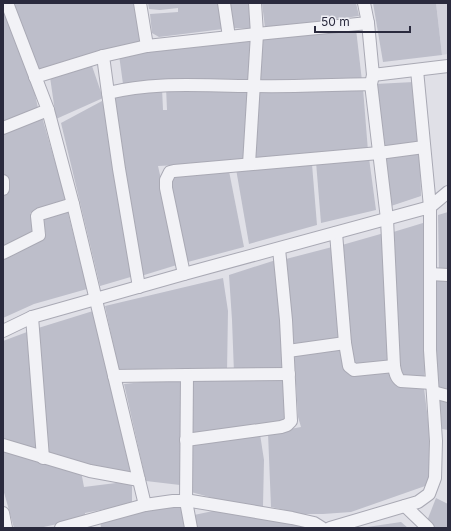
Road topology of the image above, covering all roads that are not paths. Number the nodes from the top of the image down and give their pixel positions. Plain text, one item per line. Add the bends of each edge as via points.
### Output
1 (7, 3) edge
2 (140, 3) edge
3 (224, 3) edge
4 (255, 3) edge
5 (364, 3) edge
6 (368, 23) junction
7 (256, 34) junction
8 (229, 37) junction
9 (147, 46) junction
10 (103, 56) junction
11 (448, 66) edge
12 (417, 70) junction
13 (35, 77) junction
14 (372, 80) junction
15 (253, 86) junction
16 (108, 93) junction
17 (48, 110) junction
18 (3, 128) edge
19 (424, 147) junction
20 (379, 153) junction
21 (249, 164) junction
22 (3, 181) edge
23 (3, 189) edge
24 (448, 192) edge
25 (73, 204) junction
26 (430, 207) junction
27 (387, 219) junction
28 (336, 233) junction
29 (280, 249) junction
30 (3, 253) edge
31 (184, 274) junction
32 (430, 274) junction
33 (448, 275) edge
34 (139, 287) junction
35 (96, 299) junction
36 (32, 317) junction
37 (3, 331) edge
38 (345, 343) junction
39 (288, 351) junction
40 (394, 366) junction
41 (289, 374) junction
42 (187, 375) junction
43 (114, 376) junction
44 (433, 387) junction
45 (448, 396) edge
46 (186, 440) junction
47 (3, 445) edge
48 (436, 445) junction
49 (448, 448) edge
50 (43, 458) junction
51 (139, 480) junction
52 (186, 501) junction
53 (145, 505) junction
54 (405, 506) junction
55 (3, 512) edge
56 (92, 524) edge
57 (6, 528) edge
58 (61, 528) edge
59 (191, 528) edge
60 (322, 528) edge
61 (330, 528) edge
62 (428, 528) edge

1 - 13 street
2 - 9 street
3 - 8 street
4 - 7 street
5 - 6 street
6 - 7 street
6 - 14 street
7 - 8 street
7 - 15 street
8 - 9 street
9 - 10 street
10 - 13 street
10 - 16 street
11 - 12 street
12 - 14 street
12 - 19 street
13 - 17 street
14 - 15 street
14 - 20 street
15 - 16 street via 161,85
15 - 21 street
16 - 34 street
17 - 18 street
17 - 25 street
19 - 20 street
19 - 26 street
20 - 21 street
20 - 27 street
21 - 31 street via 174,171 167,175 166,188
22 - 23 street
24 - 26 street
25 - 30 street via 37,216 39,234
25 - 35 street
26 - 27 street
26 - 32 street
27 - 28 street
27 - 40 street
28 - 29 street
28 - 38 street
29 - 31 street
29 - 39 street
31 - 34 street
32 - 33 street
32 - 44 street via 430,350
34 - 35 street
35 - 36 street
35 - 43 street
36 - 37 street
36 - 50 street
38 - 39 street
38 - 40 street via 349,366 354,370
39 - 41 street
40 - 44 street via 397,377 402,381
41 - 42 street
41 - 46 street via 292,417 287,425
42 - 43 street
42 - 46 street
43 - 51 street
44 - 45 street
44 - 48 street
46 - 52 street
47 - 50 street
48 - 49 street
48 - 54 street via 435,478 429,494 418,502
50 - 51 street via 90,471
51 - 53 street
52 - 53 street
52 - 59 street
52 - 60 street via 292,518 314,523
53 - 56 street
54 - 61 street
54 - 62 street
55 - 57 street
56 - 58 street

